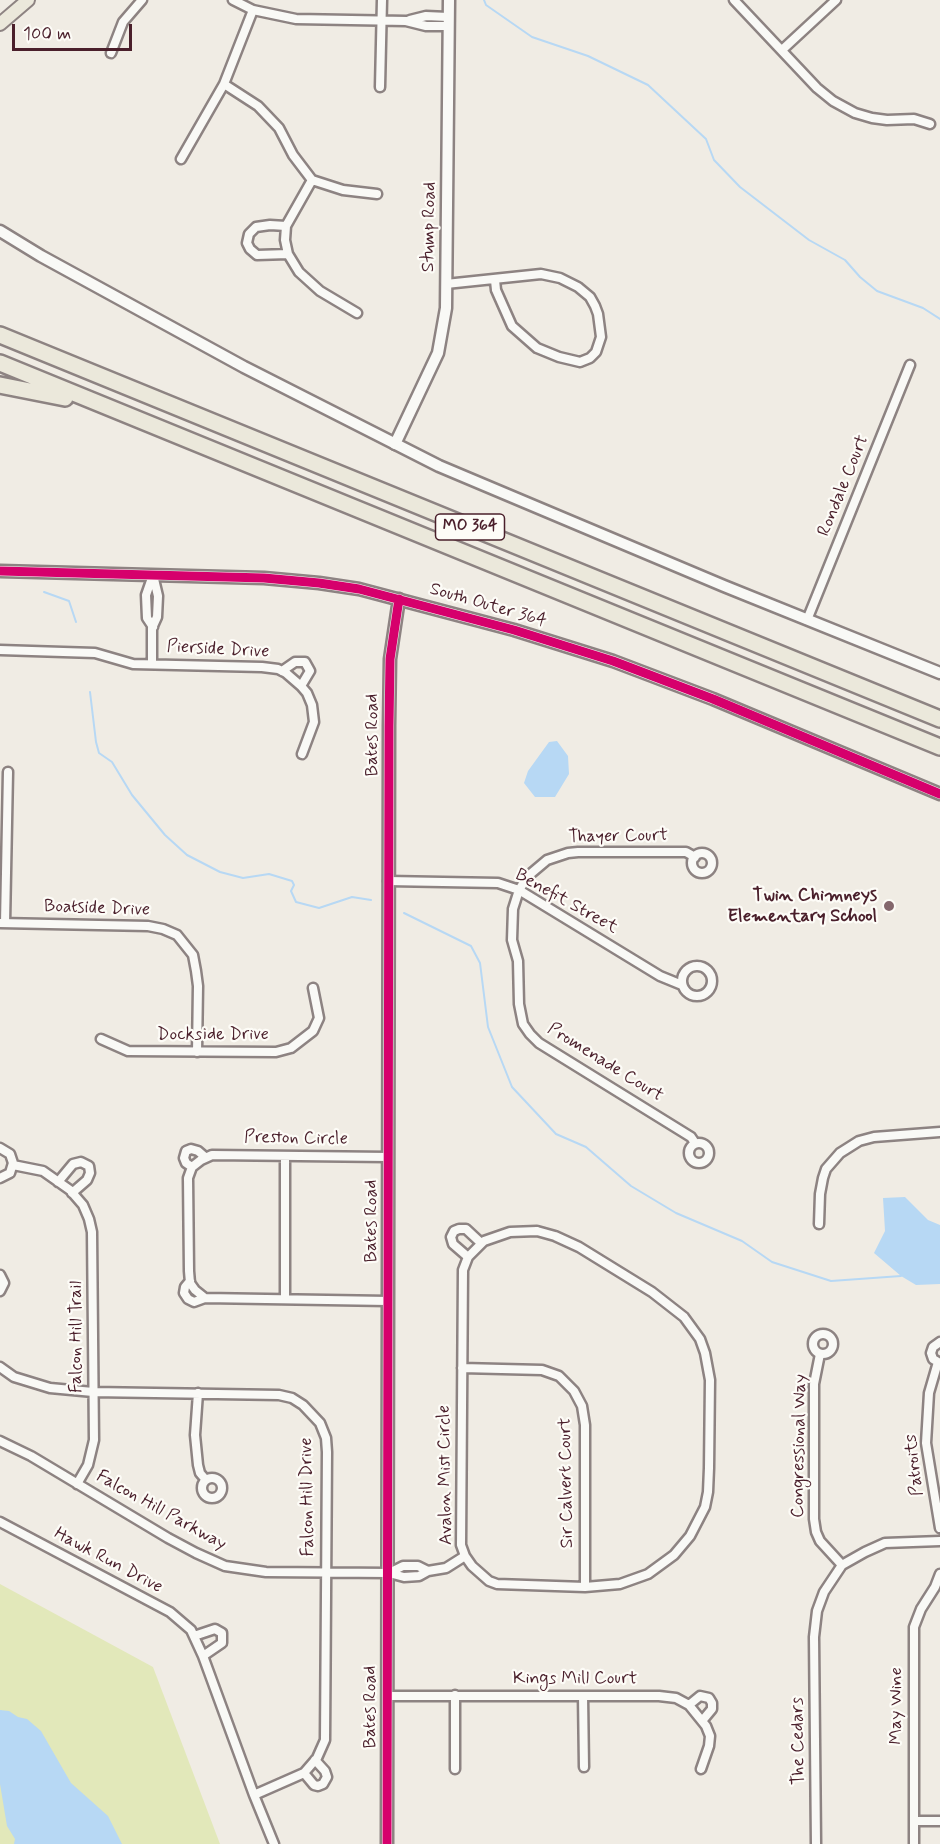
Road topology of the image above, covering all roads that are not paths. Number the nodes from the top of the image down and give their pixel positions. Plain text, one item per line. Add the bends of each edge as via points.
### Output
1 (28, 0) edge
2 (142, 0) edge
3 (233, 0) edge
4 (382, 0) edge
5 (449, 0) edge
6 (734, 0) edge
7 (836, 0) edge
8 (253, 10) junction
9 (381, 20) junction
10 (448, 22) junction
11 (0, 24) edge
12 (782, 50) junction
13 (111, 53) dead end
14 (224, 84) junction
15 (380, 87) dead end
16 (930, 124) dead end
17 (182, 159) dead end
18 (312, 180) junction
19 (377, 194) dead end
20 (286, 226) junction
21 (0, 231) edge
22 (288, 254) junction
23 (495, 280) junction
24 (446, 284) junction
25 (357, 313) dead end
26 (0, 335) edge
27 (0, 363) edge
28 (910, 365) dead end
29 (0, 385) edge
30 (127, 414) junction
31 (395, 444) junction
32 (0, 571) edge
33 (153, 575) junction
34 (399, 599) junction
35 (807, 620) junction
36 (0, 650) edge
37 (152, 663) junction
38 (282, 672) junction
39 (940, 673) edge
40 (301, 686) junction
41 (940, 719) edge
42 (940, 747) edge
43 (302, 753) dead end
44 (8, 772) dead end
45 (940, 794) edge
46 (695, 857) dead end
47 (388, 881) junction
48 (519, 890) junction
49 (3, 923) edge
50 (682, 985) dead end
51 (313, 988) dead end
52 (100, 1039) dead end
53 (197, 1052) junction
54 (940, 1132) edge
55 (695, 1143) dead end
56 (0, 1148) edge
57 (285, 1155) junction
58 (205, 1157) junction
59 (388, 1157) junction
60 (13, 1165) junction
61 (192, 1167) junction
62 (0, 1178) edge
63 (58, 1182) junction
64 (72, 1193) junction
65 (819, 1224) dead end
66 (481, 1243) junction
67 (468, 1257) junction
68 (0, 1275) edge
69 (0, 1291) edge
70 (285, 1299) junction
71 (388, 1301) junction
72 (940, 1342) edge
73 (820, 1354) dead end
74 (939, 1362) edge
75 (0, 1366) edge
76 (462, 1368) junction
77 (93, 1392) junction
78 (198, 1394) junction
79 (0, 1441) edge
80 (206, 1480) dead end
81 (77, 1484) junction
82 (0, 1522) edge
83 (940, 1528) edge
84 (940, 1541) edge
85 (465, 1556) junction
86 (842, 1565) junction
87 (326, 1571) junction
88 (389, 1573) junction
89 (940, 1574) edge
90 (585, 1587) junction
91 (195, 1636) junction
92 (203, 1656) junction
93 (455, 1695) junction
94 (387, 1696) junction
95 (583, 1696) junction
96 (689, 1705) junction
97 (702, 1721) junction
98 (315, 1760) junction
99 (584, 1767) dead end
100 (455, 1769) dead end
101 (700, 1769) dead end
102 (304, 1773) junction
103 (254, 1795) junction
104 (914, 1821) junction
105 (940, 1821) edge
106 (274, 1844) edge
107 (387, 1844) edge
108 (816, 1844) edge
109 (914, 1844) edge

1 - 11 main road
2 - 13 street via 123,22
3 - 8 street
4 - 9 street
5 - 10 street, Stump Road
6 - 12 street
7 - 12 street
8 - 9 street via 303,20
8 - 14 street
9 - 10 street via 406,21 426,16
9 - 15 street
10 - 24 street, Stump Road
12 - 16 street via 817,88 845,108 872,118 914,119
14 - 17 street
14 - 18 street via 258,106 279,128
18 - 19 street via 344,190
18 - 20 street
20 - 22 street
20 - 22 street via 256,227 247,243 257,255
21 - 31 street via 229,358
22 - 25 street via 299,272 320,291
23 - 23 street via 541,273 578,287 590,297 598,314 601,337 596,352 579,362 537,348 512,326
23 - 24 street
24 - 31 street, Stump Road via 438,353
26 - 41 highway, MO 364
27 - 30 highway, MO 364
28 - 35 street, Rondale Court
29 - 30 highway
30 - 42 highway, MO 364
31 - 35 street via 486,487
32 - 33 street, South Outer 364
33 - 34 street, South Outer 364 via 319,583
33 - 37 street, Pierside Drive via 158,596
34 - 45 street, South Outer 364 via 621,663
34 - 47 street, Bates Road via 390,659
35 - 39 street
36 - 37 street, Pierside Drive via 95,653 133,664
37 - 38 street, Pierside Drive via 270,667
38 - 40 street, Pierside Drive
38 - 40 street, Pierside Drive via 295,662 305,662 310,671
40 - 43 street, Pierside Drive via 314,713 310,738
44 - 49 street
46 - 48 street, Thayer Court via 686,852 568,853 547,860
47 - 48 street, Benefit Street via 498,883
47 - 59 street, Bates Road
48 - 50 street, Benefit Street via 660,976
48 - 55 street, Promenade Court via 513,909 512,940 518,961 523,1024 539,1043
49 - 53 street, Boatside Drive via 148,926 177,935 193,956 196,971
51 - 53 street, Dockside Drive via 317,1024 291,1048 266,1053
52 - 53 street, Dockside Drive via 129,1051
54 - 65 street via 874,1137 840,1153 823,1178
56 - 60 street via 10,1154
57 - 58 street, Preston Circle
57 - 59 street, Preston Circle
57 - 70 street
58 - 61 street
58 - 61 street, Preston Circle via 198,1150 186,1151 184,1158
59 - 71 street, Bates Road
60 - 62 street via 10,1173
60 - 63 street, Falcon Hill Trail via 43,1171
61 - 70 street, Preston Circle via 188,1178 190,1281 195,1290 205,1298
63 - 64 street, Falcon Hill Trail
63 - 64 street via 74,1164 89,1166 87,1180
64 - 77 street, Falcon Hill Trail via 89,1219 93,1245
66 - 67 street, Avalon Mist Circle
66 - 67 street via 466,1229 454,1231 453,1245
66 - 90 street, Avalon Mist Circle via 501,1234 537,1231 579,1247 674,1308 692,1328 705,1353 710,1380 708,1491 699,1522 679,1550 648,1574 620,1584
67 - 76 street, Avalon Mist Circle via 462,1276
68 - 69 street via 4,1283
70 - 71 street, Preston Circle
71 - 88 street, Bates Road
72 - 74 street, Patroits via 931,1353
73 - 86 street, Congressional Way via 814,1384 814,1519 820,1541
74 - 83 street, Patroits via 929,1393 926,1443
75 - 77 street, Falcon Hill Drive via 14,1377 50,1388
76 - 85 street, Avalon Mist Circle via 460,1533
76 - 90 street, Sir Calvert Court via 542,1370 559,1376 574,1391 585,1425
77 - 78 street, Falcon Hill Drive
77 - 81 street, Falcon Hill Trail via 94,1440 88,1465
78 - 80 street via 195,1434 198,1465
78 - 87 street, Falcon Hill Drive via 292,1398 320,1423 327,1452
79 - 81 street, Falcon Hill Parkway
81 - 87 street, Falcon Hill Parkway via 168,1538 225,1566 266,1572
82 - 91 street, Hawk Run Drive via 170,1612
84 - 86 street via 885,1543
85 - 88 street, Falcon Hill Parkway via 446,1568 419,1576
85 - 90 street, Avalon Mist Circle via 480,1575 497,1584
86 - 108 street, The Cedars via 824,1592 814,1637
87 - 88 street, Falcon Hill Parkway
87 - 98 street, Falcon Hill Drive via 325,1740
88 - 94 street, Bates Road
89 - 104 street, May Wine via 914,1628
91 - 92 street, Hawk Run Drive
91 - 92 street via 214,1629 222,1633 222,1643
92 - 103 street, Hawk Run Drive
93 - 94 street, Kings Mill Court
93 - 95 street, Kings Mill Court
93 - 100 street
94 - 107 street, Bates Road
95 - 96 street, Kings Mill Court via 659,1696
95 - 99 street
96 - 97 street
96 - 97 street via 700,1696 709,1698 712,1708
97 - 101 street via 710,1736
98 - 102 street, Falcon Hill Drive
98 - 102 street via 326,1771 323,1784 314,1785
102 - 103 street, Falcon Hill Drive
103 - 106 street, Hawk Run Drive
104 - 105 street
104 - 109 street, May Wine

